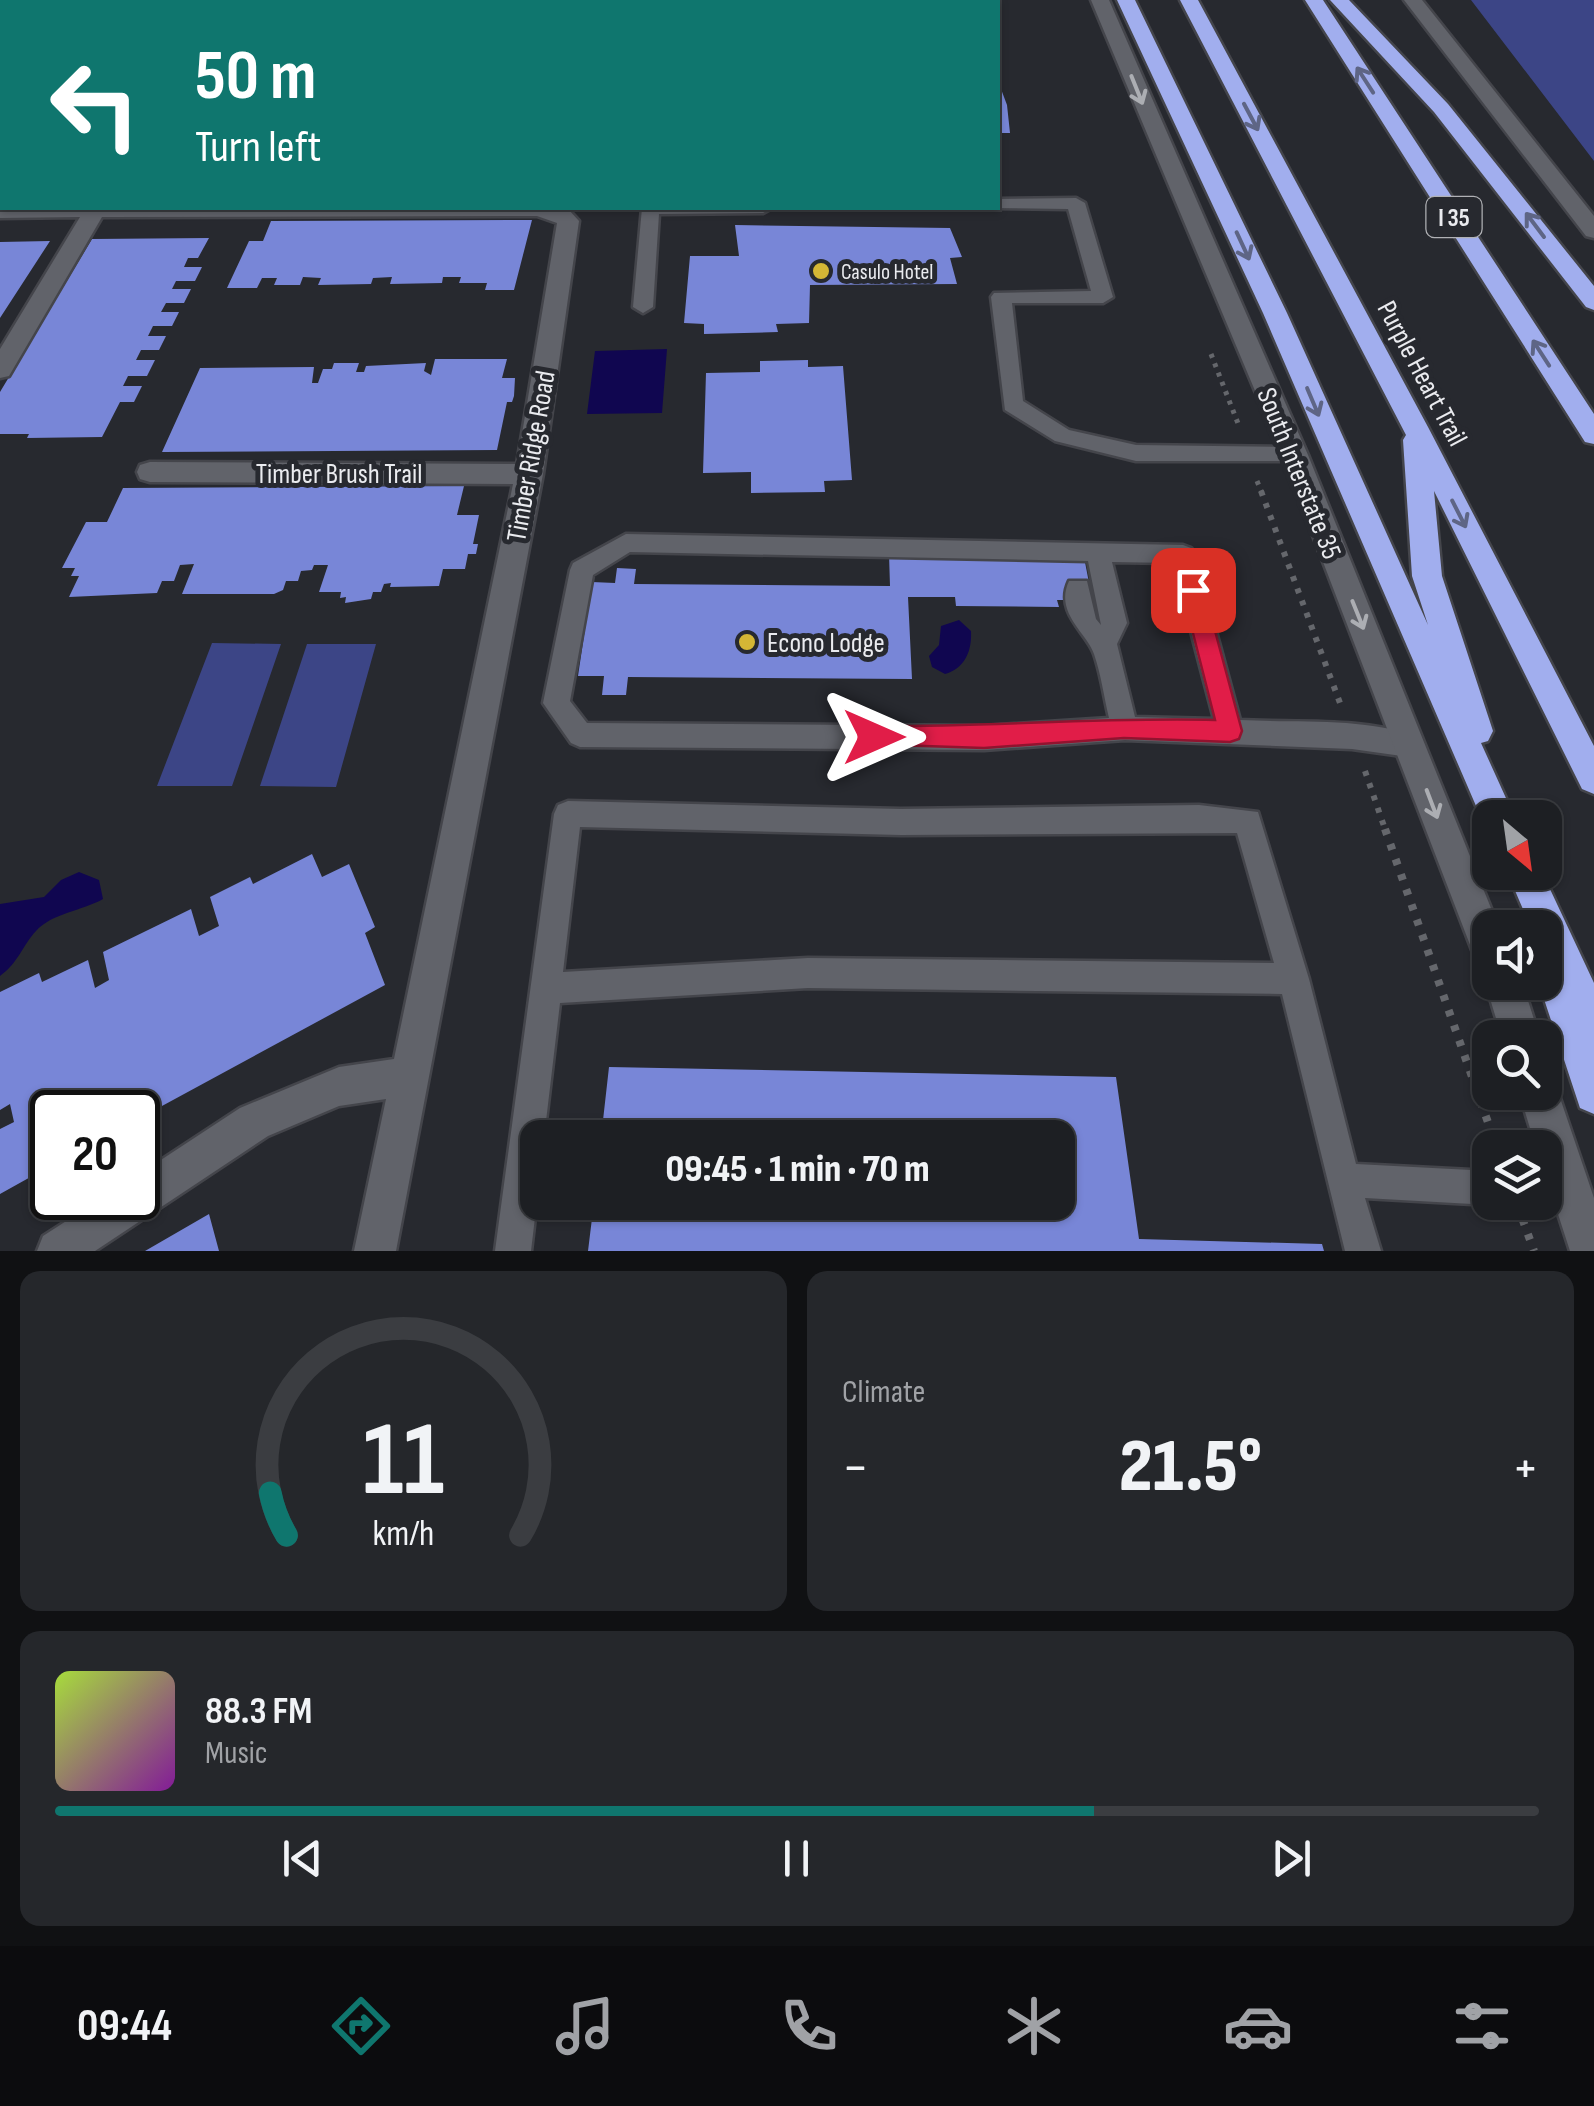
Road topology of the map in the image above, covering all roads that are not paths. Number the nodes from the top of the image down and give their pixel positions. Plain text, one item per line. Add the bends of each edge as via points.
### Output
1 (1100, 0) edge
2 (1126, 0) edge
3 (1189, 0) edge
4 (1314, 0) edge
5 (1339, 0) edge
6 (1412, 0) edge
7 (1000, 204) edge
8 (95, 210) joint
9 (542, 210) edge
10 (650, 210) edge
11 (0, 211) edge
12 (1594, 231) edge
13 (1594, 302) edge
14 (643, 307) dead end
15 (0, 370) edge
16 (1415, 427) junction
17 (1594, 434) edge
18 (1295, 455) junction
19 (150, 472) dead end
20 (529, 474) junction
21 (1098, 553) junction
22 (1078, 588) dead end
23 (1104, 644) junction
24 (1124, 728) junction
25 (1230, 731) junction
26 (1410, 744) junction
27 (1594, 779) edge
28 (1494, 800) edge
29 (1496, 800) edge
30 (1531, 890) edge
31 (1474, 910) edge
32 (1294, 979) junction
33 (546, 988) junction
34 (1562, 995) edge
35 (1594, 1024) edge
36 (408, 1076) junction
37 (1594, 1094) edge
38 (1343, 1180) junction
39 (1472, 1187) edge
40 (1562, 1200) edge
41 (58, 1251) edge
42 (375, 1251) edge
43 (512, 1251) edge
44 (1363, 1251) edge
45 (1591, 1251) edge

1 -> 18 street, South Interstate 35
2 -> 28 highway
3 -> 16 highway, Purple Heart Trail
17 -> 4 highway, I 35
13 -> 5 highway via 1512,194
6 - 12 street
7 - 18 lane via 1076,204 1102,296 1001,297 1013,405 1062,436 1136,453
8 - 11 street, Timber Ridge Road
8 - 15 street
9 - 20 street, Timber Ridge Road via 561,214 570,228
10 - 14 lane
16 -> 27 highway, Purple Heart Trail
16 - 29 highway via 1427,576
18 -> 26 street, South Interstate 35
19 - 20 street, Timber Brush Trail
20 - 36 street, Timber Ridge Road
21 - 23 lane via 1115,623
21 - 24 lane via 626,542 582,570 556,703 580,734 984,738
21 - 25 lane via 1184,554
22 - 23 lane via 1084,623
23 - 24 lane
24 - 25 lane
25 - 26 lane
26 -> 31 street, South Interstate 35
30 - 35 highway
32 - 33 lane via 808,973
32 - 33 lane via 1248,821 568,814
32 - 38 lane
33 - 43 lane
34 - 37 highway
36 - 41 street via 339,1088 254,1122
36 - 42 street, Timber Ridge Road
38 - 39 lane
38 - 44 lane
40 - 45 street

